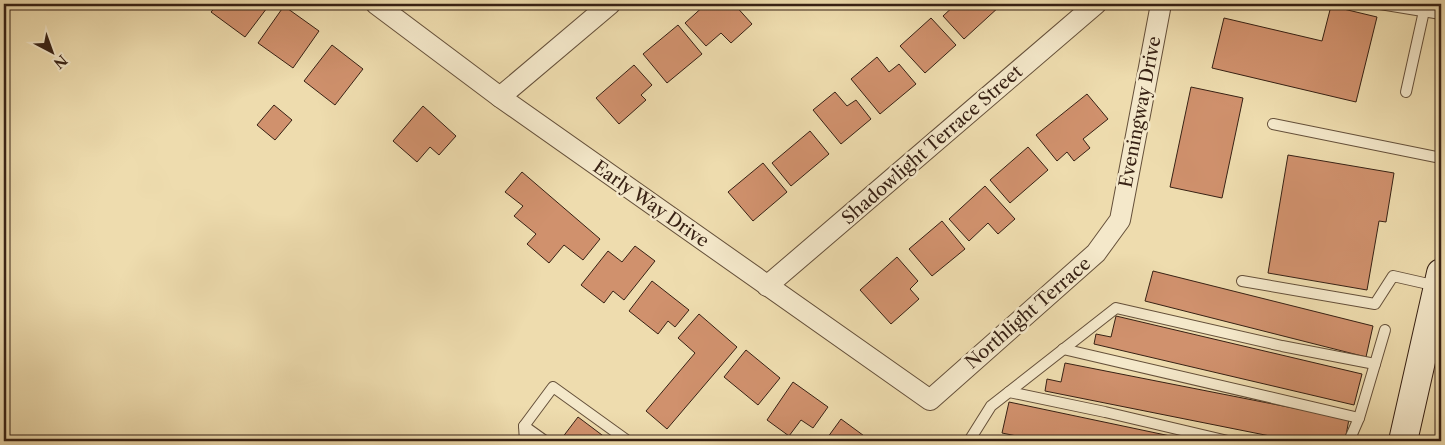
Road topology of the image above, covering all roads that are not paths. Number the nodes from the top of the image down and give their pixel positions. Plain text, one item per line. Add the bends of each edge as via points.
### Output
1 (376, 4) edge
2 (610, 4) edge
3 (1096, 4) edge
4 (1161, 4) edge
5 (1380, 4) edge
6 (1424, 11) junction
7 (1441, 14) edge
8 (1406, 92) dead end
9 (500, 97) junction
10 (1273, 124) dead end
11 (1441, 158) edge
12 (1120, 220) joint
13 (1440, 280) edge
14 (1242, 281) dead end
15 (767, 286) junction
16 (1385, 330) dead end
17 (1063, 349) junction
18 (1375, 364) junction
19 (1009, 392) junction
20 (930, 400) joint
21 (1359, 418) junction
22 (524, 426) junction
23 (525, 441) edge
24 (545, 441) edge
25 (628, 441) edge
26 (969, 441) edge
27 (1228, 441) edge
28 (1349, 441) edge
29 (1403, 441) edge

1 - 9 street, Early Way Drive
2 - 9 street
3 - 15 street, Shadowlight Terrace Street
4 - 12 street, Eveningway Drive
5 - 6 lane
6 - 7 lane
6 - 8 lane
9 - 15 street, Early Way Drive
10 - 11 lane
12 - 20 street, Northlight Terrace via 1096,253
13 - 14 lane via 1393,276 1375,304
13 - 29 main road
15 - 20 street, Early Way Drive
16 - 18 lane
17 - 18 lane via 1116,308
17 - 19 lane
17 - 21 lane
18 - 21 lane
19 - 26 lane via 992,406
19 - 27 lane
21 - 28 lane
22 - 23 lane
22 - 24 lane
22 - 25 lane via 553,387

